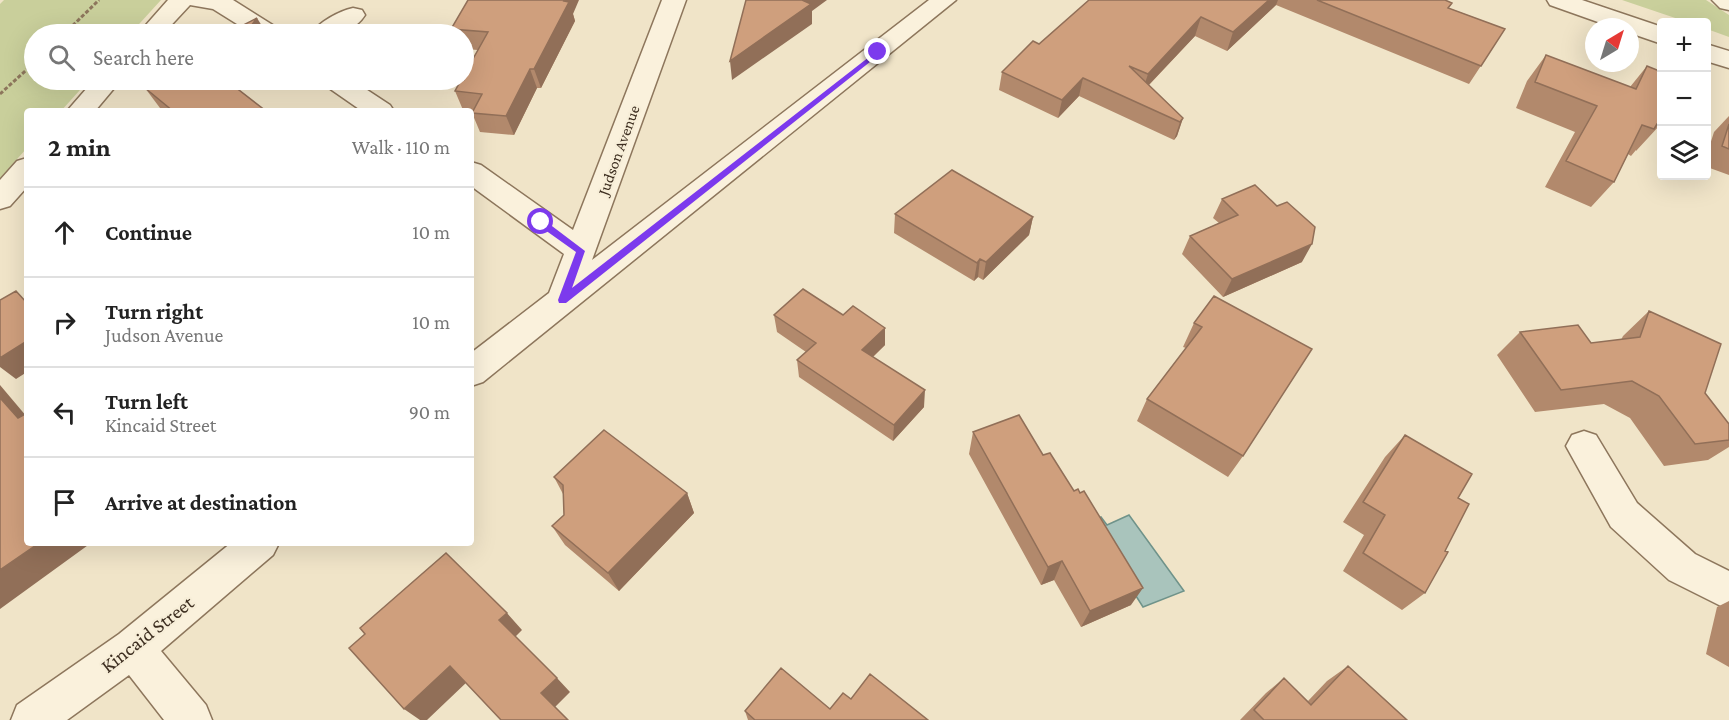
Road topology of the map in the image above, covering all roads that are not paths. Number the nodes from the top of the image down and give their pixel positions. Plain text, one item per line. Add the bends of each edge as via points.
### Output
1 (181, 0) edge
2 (198, 0) edge
3 (674, 0) edge
4 (944, 0) edge
5 (1559, 0) edge
6 (1724, 0) edge
7 (1729, 3) edge
8 (353, 15) dead end
9 (159, 24) edge
10 (254, 24) edge
11 (339, 24) edge
12 (1657, 34) edge
13 (1711, 53) edge
14 (1729, 60) edge
15 (99, 90) edge
16 (351, 90) edge
17 (83, 108) edge
18 (377, 108) edge
19 (24, 173) edge
20 (474, 174) edge
21 (0, 199) edge
22 (581, 251) junction
23 (562, 300) junction
24 (474, 370) edge
25 (1584, 446) dead end
26 (256, 546) edge
27 (1729, 591) edge
28 (133, 648) junction
29 (32, 720) edge
30 (191, 720) edge

1 - 9 street
2 - 10 street via 219,2
3 - 22 street, Judson Avenue
4 - 23 street
5 - 12 street
6 - 7 street
8 - 11 street
13 - 14 street
15 - 17 street
16 - 18 street
19 - 21 street
20 - 22 street
22 - 23 street, Judson Avenue
23 - 24 street
25 - 27 street via 1624,515 1682,567
26 - 28 street, Kincaid Street
28 - 29 street, Kincaid Street
28 - 30 street

